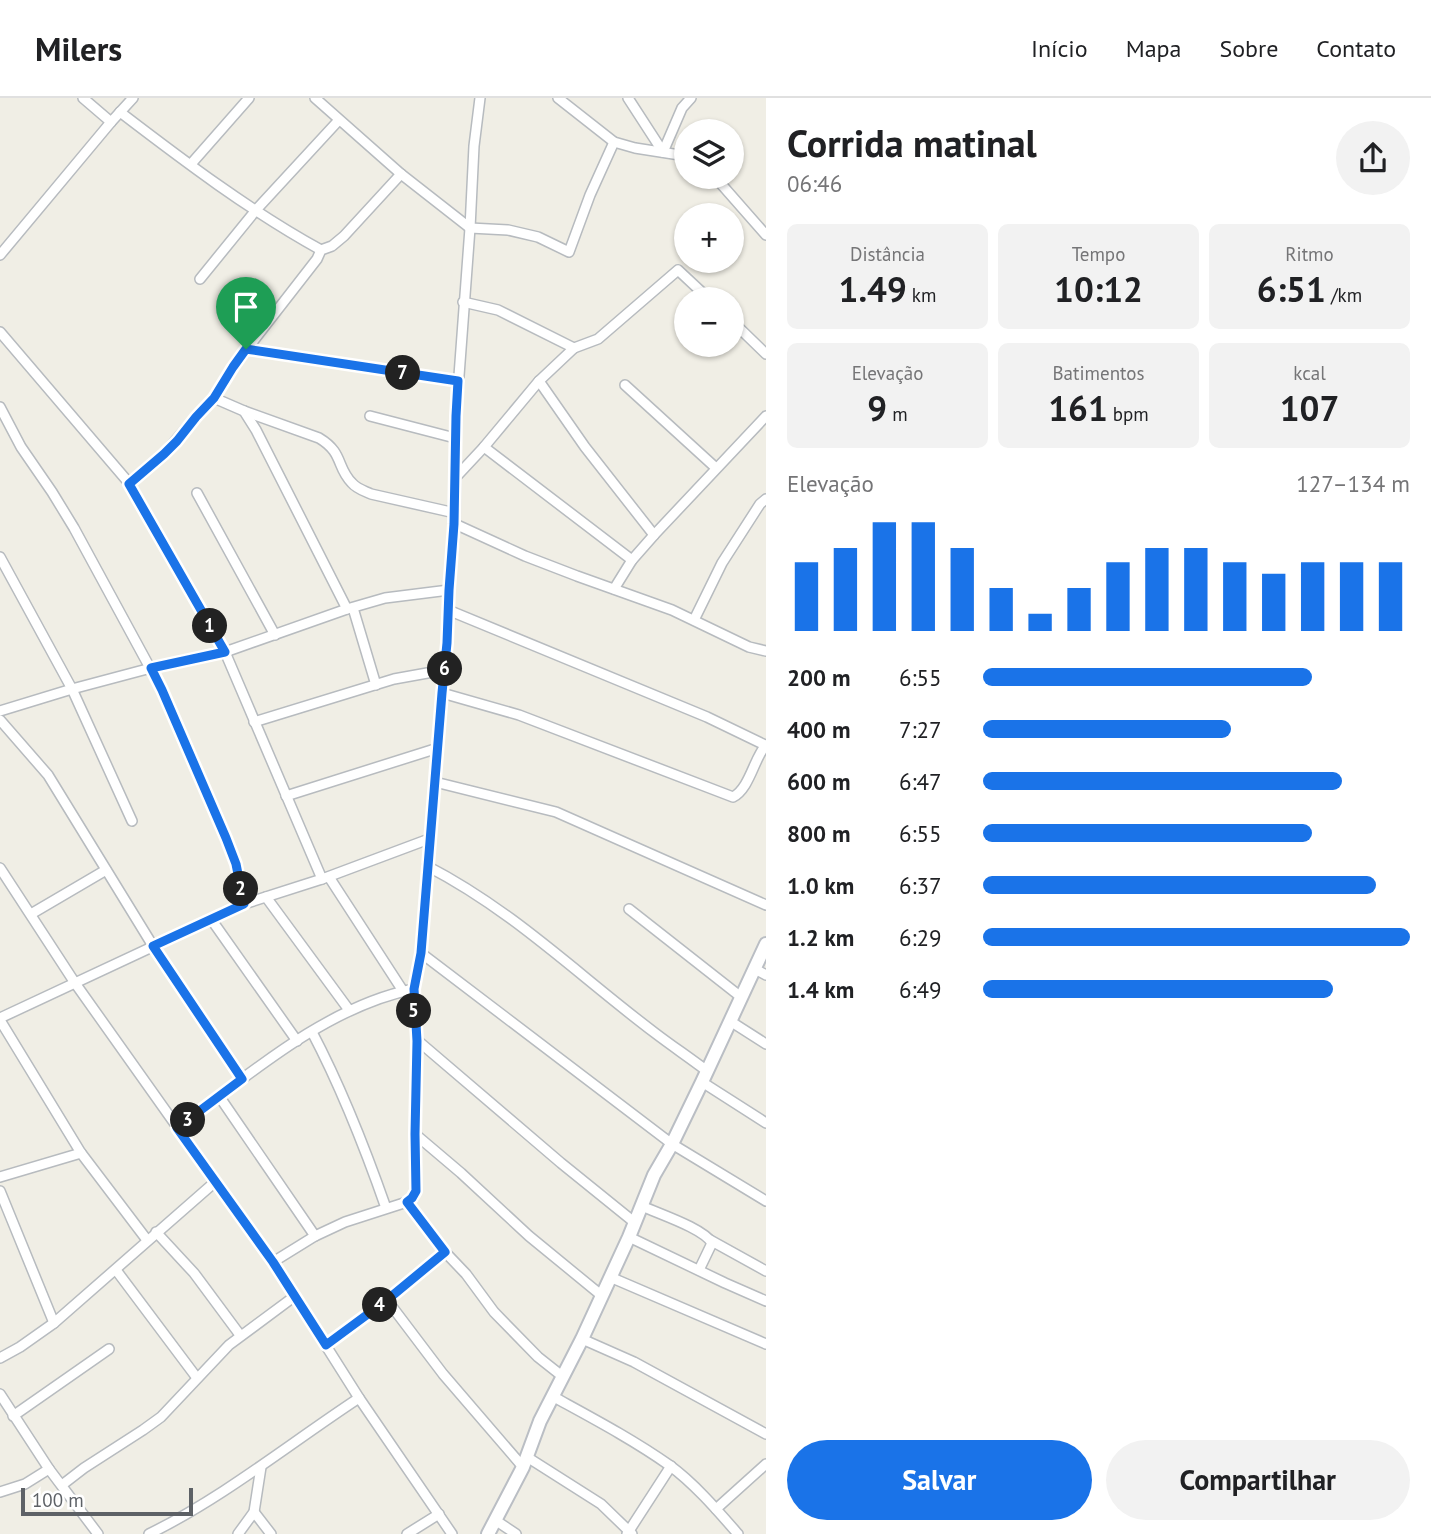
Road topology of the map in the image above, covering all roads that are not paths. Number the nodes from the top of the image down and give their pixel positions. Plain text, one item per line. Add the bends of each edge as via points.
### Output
1 (83, 98) edge
2 (133, 98) edge
3 (249, 98) edge
4 (480, 98) edge
5 (558, 98) edge
6 (628, 98) edge
7 (691, 98) edge
8 (322, 100) edge
9 (120, 112) junction
10 (339, 120) junction
11 (111, 122) junction
12 (614, 142) junction
13 (663, 152) junction
14 (674, 154) edge
15 (191, 164) junction
16 (401, 174) junction
17 (726, 189) edge
18 (256, 210) junction
19 (470, 228) junction
20 (766, 235) edge
21 (321, 250) junction
22 (0, 255) edge
23 (200, 279) dead end
24 (696, 287) edge
25 (463, 302) junction
26 (0, 332) edge
27 (744, 333) edge
28 (573, 348) junction
29 (246, 349) junction
30 (766, 354) edge
31 (458, 381) junction
32 (539, 382) junction
33 (625, 385) dead end
34 (214, 398) junction
35 (0, 407) edge
36 (244, 411) junction
37 (370, 415) dead end
38 (766, 416) edge
39 (455, 438) junction
40 (484, 447) junction
41 (716, 468) junction
42 (456, 477) junction
43 (129, 484) junction
44 (197, 493) dead end
45 (766, 499) edge
46 (455, 513) junction
47 (454, 524) junction
48 (654, 534) junction
49 (0, 557) edge
50 (632, 560) junction
51 (614, 589) junction
52 (449, 590) junction
53 (350, 609) junction
54 (448, 610) junction
55 (694, 620) junction
56 (275, 635) junction
57 (766, 651) edge
58 (225, 652) junction
59 (151, 668) junction
60 (444, 670) junction
61 (376, 685) junction
62 (72, 689) junction
63 (442, 693) junction
64 (0, 711) edge
65 (0, 720) edge
66 (254, 722) junction
67 (765, 745) edge
68 (438, 748) junction
69 (435, 782) junction
70 (286, 796) junction
71 (132, 821) dead end
72 (429, 839) junction
73 (427, 866) junction
74 (0, 868) edge
75 (106, 870) junction
76 (326, 878) junction
77 (266, 897) junction
78 (244, 904) junction
79 (766, 905) edge
80 (629, 909) dead end
81 (31, 914) junction
82 (211, 919) junction
83 (766, 944) edge
84 (153, 946) junction
85 (421, 953) junction
86 (760, 972) edge
87 (75, 982) junction
88 (414, 989) junction
89 (403, 991) junction
90 (741, 997) junction
91 (349, 1010) junction
92 (0, 1019) edge
93 (730, 1021) junction
94 (312, 1032) junction
95 (297, 1041) junction
96 (417, 1041) junction
97 (766, 1044) edge
98 (705, 1077) junction
99 (242, 1079) junction
100 (219, 1096) junction
101 (766, 1123) edge
102 (177, 1128) junction
103 (415, 1134) junction
104 (672, 1144) junction
105 (81, 1153) junction
106 (0, 1177) edge
107 (215, 1182) junction
108 (0, 1191) edge
109 (766, 1201) edge
110 (407, 1202) junction
111 (642, 1206) junction
112 (386, 1209) junction
113 (635, 1222) junction
114 (156, 1232) junction
115 (315, 1236) junction
116 (629, 1237) junction
117 (147, 1240) junction
118 (710, 1240) junction
119 (445, 1252) junction
120 (273, 1262) junction
121 (116, 1270) junction
122 (699, 1270) junction
123 (766, 1271) edge
124 (610, 1277) junction
125 (601, 1295) junction
126 (295, 1296) junction
127 (387, 1300) junction
128 (766, 1301) edge
129 (54, 1323) junction
130 (240, 1335) junction
131 (582, 1339) junction
132 (766, 1344) edge
133 (326, 1345) junction
134 (109, 1349) dead end
135 (0, 1358) edge
136 (562, 1376) junction
137 (197, 1378) junction
138 (0, 1394) edge
139 (552, 1396) junction
140 (359, 1398) junction
141 (13, 1416) junction
142 (766, 1434) edge
143 (525, 1462) junction
144 (766, 1464) edge
145 (671, 1466) junction
146 (261, 1467) junction
147 (49, 1469) junction
148 (62, 1485) junction
149 (0, 1492) edge
150 (716, 1509) junction
151 (254, 1512) junction
152 (439, 1514) junction
153 (495, 1520) junction
154 (630, 1533) edge
155 (98, 1534) edge
156 (149, 1534) edge
157 (238, 1534) edge
158 (271, 1534) edge
159 (408, 1534) edge
160 (452, 1534) edge
161 (488, 1534) edge
162 (516, 1534) edge
163 (738, 1534) edge

1 - 11 street
2 - 9 street
3 - 15 street
4 - 19 street
5 - 12 street
6 - 13 street
7 - 13 street
8 - 10 street
9 - 11 street
9 - 15 street
10 - 16 street
10 - 18 street
11 - 22 street
12 - 13 street
12 - 19 street via 569,252 538,237
13 - 14 street
15 - 18 street
16 - 19 street
16 - 21 street via 344,236
17 - 20 street
18 - 21 street
18 - 23 street
19 - 25 street
21 - 29 street
24 - 28 street via 678,270 598,340
25 - 28 street via 498,310
25 - 31 street
26 - 43 street
27 - 30 street
28 - 32 street
29 - 31 street
29 - 34 street
31 - 39 street
32 - 40 street
32 - 48 street
33 - 41 street
34 - 36 street
34 - 43 street via 164,454
35 - 59 street
36 - 46 street via 329,444 359,489
36 - 53 street
37 - 39 street
38 - 41 street
39 - 42 street
40 - 42 street
40 - 50 street
41 - 48 street
42 - 46 street
43 - 58 street
44 - 56 street
45 - 55 street via 722,563
46 - 47 street
47 - 51 street
47 - 52 street
48 - 50 street
49 - 62 street
50 - 51 street
51 - 55 street
52 - 53 street via 401,595
52 - 54 street
53 - 56 street
53 - 61 street
54 - 60 street
54 - 67 street
55 - 57 street
56 - 58 street
58 - 59 street
58 - 66 street
59 - 62 street
59 - 78 street via 226,838
60 - 61 street
60 - 63 street
61 - 66 street
62 - 64 street
62 - 71 street
63 - 67 street via 519,715 733,797
63 - 68 street
65 - 75 street via 48,775
66 - 70 street
68 - 69 street
68 - 70 street
69 - 72 street
69 - 79 street via 556,812
70 - 76 street
72 - 73 street
72 - 76 street
73 - 85 street
73 - 98 street via 521,925
74 - 81 street
75 - 81 street
75 - 84 street
76 - 77 street
76 - 89 street
77 - 78 street
77 - 91 street
78 - 82 street
80 - 90 street
81 - 87 street
82 - 84 street
82 - 95 street
83 - 86 street
84 - 87 street
84 - 99 street
85 - 88 street
85 - 104 street
86 - 90 street
87 - 92 street
87 - 102 street
88 - 89 street
88 - 96 street
89 - 91 street
90 - 93 street
91 - 94 street
92 - 105 street
93 - 97 street
93 - 98 street
94 - 95 street
94 - 112 street via 340,1087
95 - 99 street
96 - 103 street
96 - 113 street
98 - 101 street
98 - 104 street
99 - 100 street
100 - 102 street
100 - 115 street
102 - 107 street
103 - 110 street via 416,1191
103 - 125 street
104 - 109 street
104 - 111 street
105 - 106 street
105 - 117 street
107 - 114 street
107 - 120 street
108 - 129 street
110 - 112 street
110 - 119 street
111 - 113 street
111 - 118 street
112 - 115 street
113 - 116 street
114 - 117 street
114 - 130 street via 200,1279
115 - 120 street
116 - 122 street
116 - 124 street
117 - 121 street
118 - 122 street
118 - 123 street
119 - 127 street
119 - 136 street via 513,1333
120 - 126 street
121 - 129 street
121 - 137 street
122 - 128 street
124 - 125 street
124 - 132 street
125 - 131 street
126 - 130 street
126 - 133 street
127 - 133 street
127 - 143 street via 496,1438
129 - 135 street
130 - 137 street
131 - 136 street
131 - 142 street
133 - 140 street
134 - 141 street
136 - 139 street
137 - 148 street via 161,1417
138 - 141 street
139 - 143 street
139 - 145 street
140 - 146 street
140 - 152 street
141 - 147 street
143 - 153 street
143 - 154 street via 601,1504
144 - 150 street
145 - 150 street
145 - 154 street
146 - 151 street
146 - 156 street
147 - 148 street
147 - 149 street
148 - 155 street
150 - 163 street
151 - 157 street
151 - 158 street
152 - 159 street
152 - 160 street
153 - 161 street
153 - 162 street

